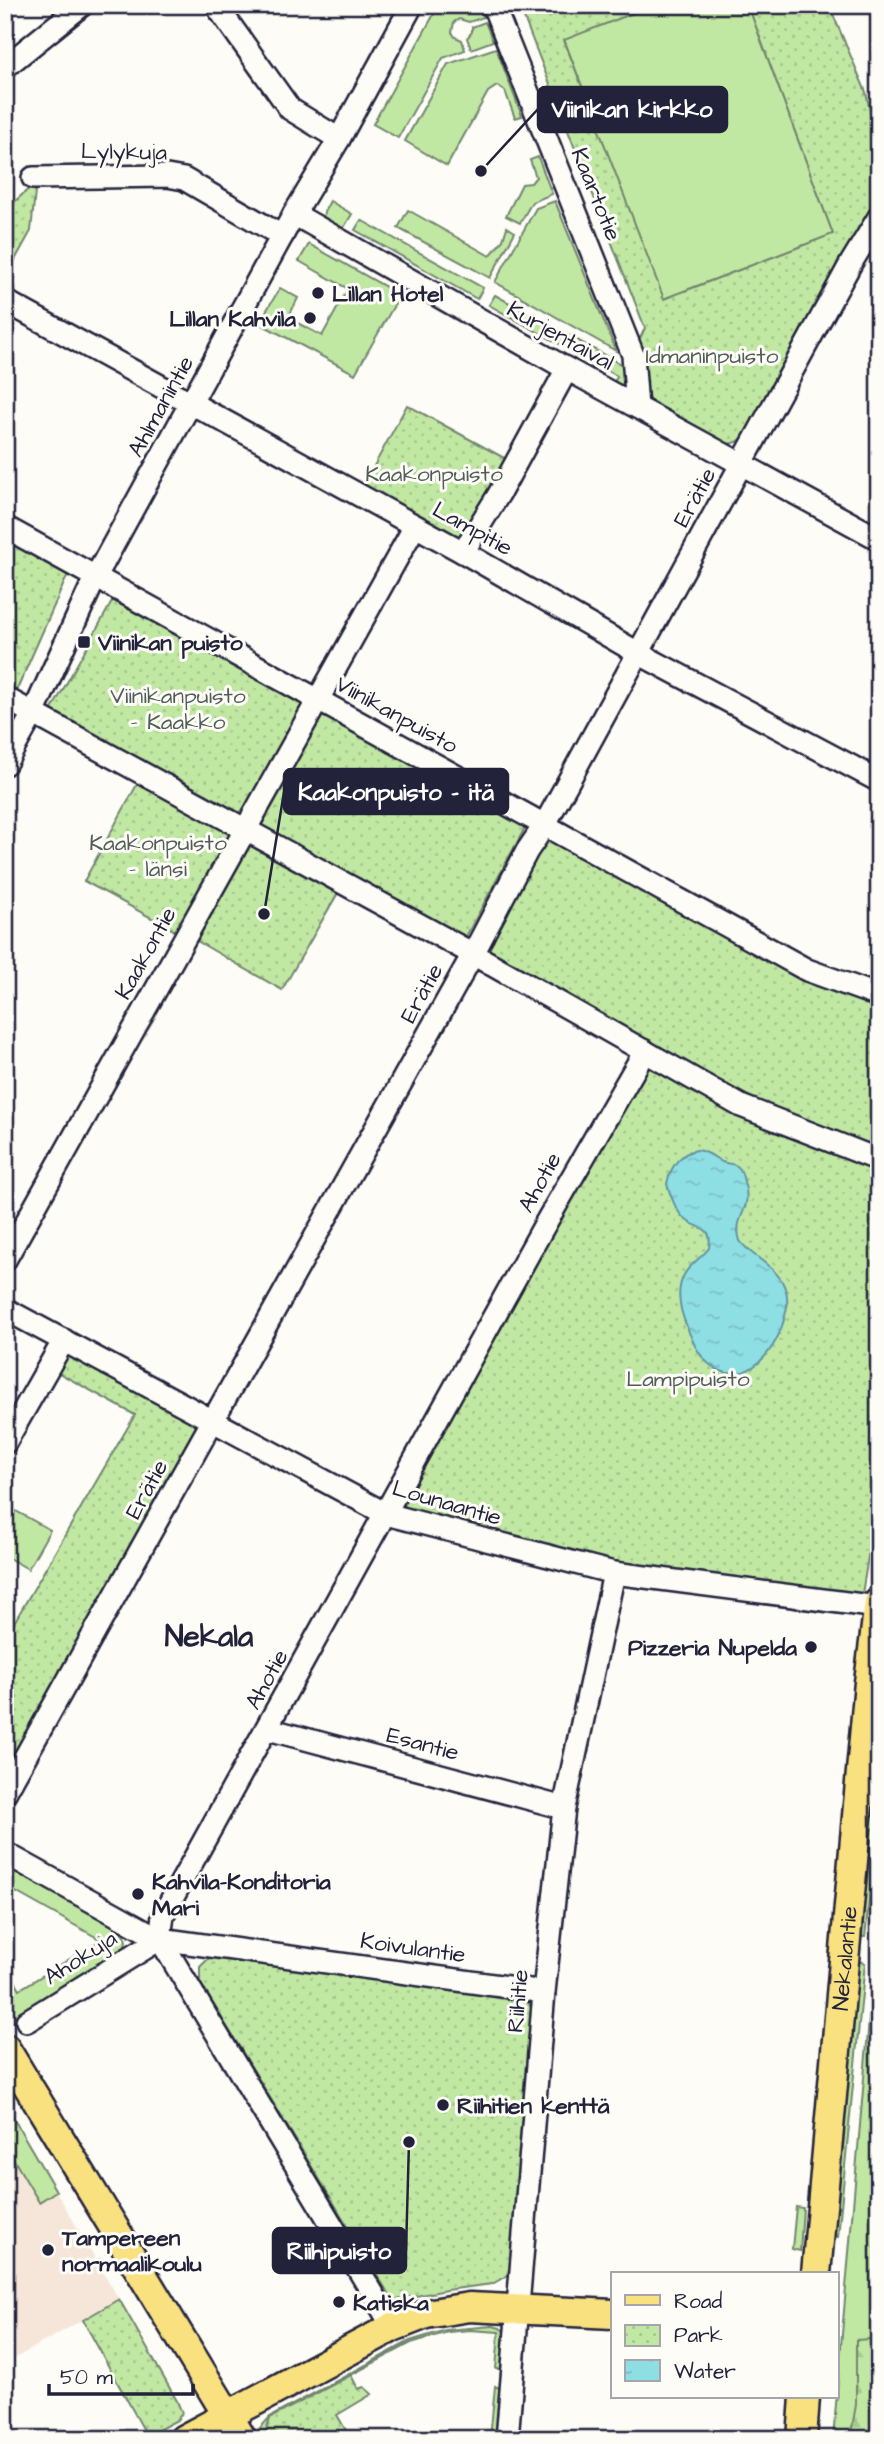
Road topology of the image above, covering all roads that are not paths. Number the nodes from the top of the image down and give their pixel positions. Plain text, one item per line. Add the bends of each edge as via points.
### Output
1 (82, 5) edge
2 (216, 5) edge
3 (412, 5) edge
4 (493, 5) edge
5 (5, 67) edge
6 (339, 139) junction
7 (33, 178) dead end
8 (294, 214) junction
9 (879, 217) edge
10 (282, 236) junction
11 (5, 301) edge
12 (567, 369) junction
13 (192, 403) junction
14 (637, 407) junction
15 (742, 465) junction
16 (415, 526) junction
17 (5, 527) edge
18 (879, 539) edge
19 (463, 552) junction
20 (95, 578) junction
21 (638, 653) junction
22 (5, 698) edge
23 (318, 701) junction
24 (33, 714) junction
25 (5, 764) edge
26 (879, 781) edge
27 (544, 826) junction
28 (244, 830) junction
29 (473, 954) junction
30 (879, 996) edge
31 (645, 1051) junction
32 (879, 1160) edge
33 (5, 1260) edge
34 (5, 1308) edge
35 (64, 1340) junction
36 (213, 1421) junction
37 (5, 1443) edge
38 (386, 1514) junction
39 (614, 1573) junction
40 (878, 1605) edge
41 (268, 1729) junction
42 (5, 1793) edge
43 (564, 1808) junction
44 (5, 1853) edge
45 (160, 1939) junction
46 (544, 1992) junction
47 (27, 2021) dead end
48 (5, 2048) edge
49 (816, 2272) edge
50 (518, 2309) junction
51 (611, 2314) edge
52 (393, 2327) junction
53 (805, 2398) edge
54 (227, 2414) junction
55 (184, 2439) edge
56 (242, 2439) edge
57 (507, 2439) edge
58 (802, 2439) edge

1 - 5 street
2 - 6 street via 290,109
3 - 6 street, Ahlmanintie
4 - 14 street, Kaartotie via 633,355
6 - 8 street, Ahlmanintie
7 - 10 street, Lylykuja via 184,179
8 - 10 street, Ahlmanintie
8 - 12 street, Kurjentaival
9 - 15 street, Erätie
10 - 13 street, Ahlmanintie
11 - 13 street, Lampitie
12 - 14 street, Kurjentaival
12 - 19 street
13 - 16 street, Lampitie
13 - 20 street, Ahlmanintie
14 - 15 street, Kurjentaival
15 - 18 street, Kurjentaival
15 - 21 street, Erätie
16 - 19 street, Lampitie
16 - 23 street, Kaakontie
17 - 20 street, Viinikanpuisto
19 - 21 street, Lampitie
20 - 23 street, Viinikanpuisto
20 - 24 street, Ahlmanintie
21 - 26 street, Lampitie
21 - 27 street, Erätie
22 - 24 street
23 - 27 street, Viinikanpuisto
23 - 28 street, Kaakontie
24 - 25 street, Ahlmanintie
24 - 28 street
27 - 29 street, Erätie
27 - 30 street, Viinikanpuisto via 807,970
28 - 29 street
28 - 33 street, Kaakontie
29 - 31 street
29 - 36 street, Erätie
31 - 32 street via 741,1106
31 - 38 street, Ahotie
34 - 35 street, Lounaantie
35 - 36 street, Lounaantie
35 - 37 street
36 - 38 street, Lounaantie
36 - 42 street, Erätie
38 - 39 street, Lounaantie
38 - 41 street, Ahotie
39 - 40 street, Lounaantie
39 - 43 street, Riihitie
40 - 49 main road, Nekalantie
41 - 43 street, Esantie
41 - 45 street, Ahotie via 163,1915
43 - 46 street, Riihitie
44 - 45 street, Koivulantie
45 - 46 street, Koivulantie
45 - 47 street, Ahokuja
45 - 52 street
46 - 50 street, Riihitie
48 - 54 main road
50 - 51 main road
50 - 52 main road via 456,2309
50 - 57 street, Riihitie
52 - 54 main road
53 - 58 main road
54 - 55 main road
54 - 56 main road

